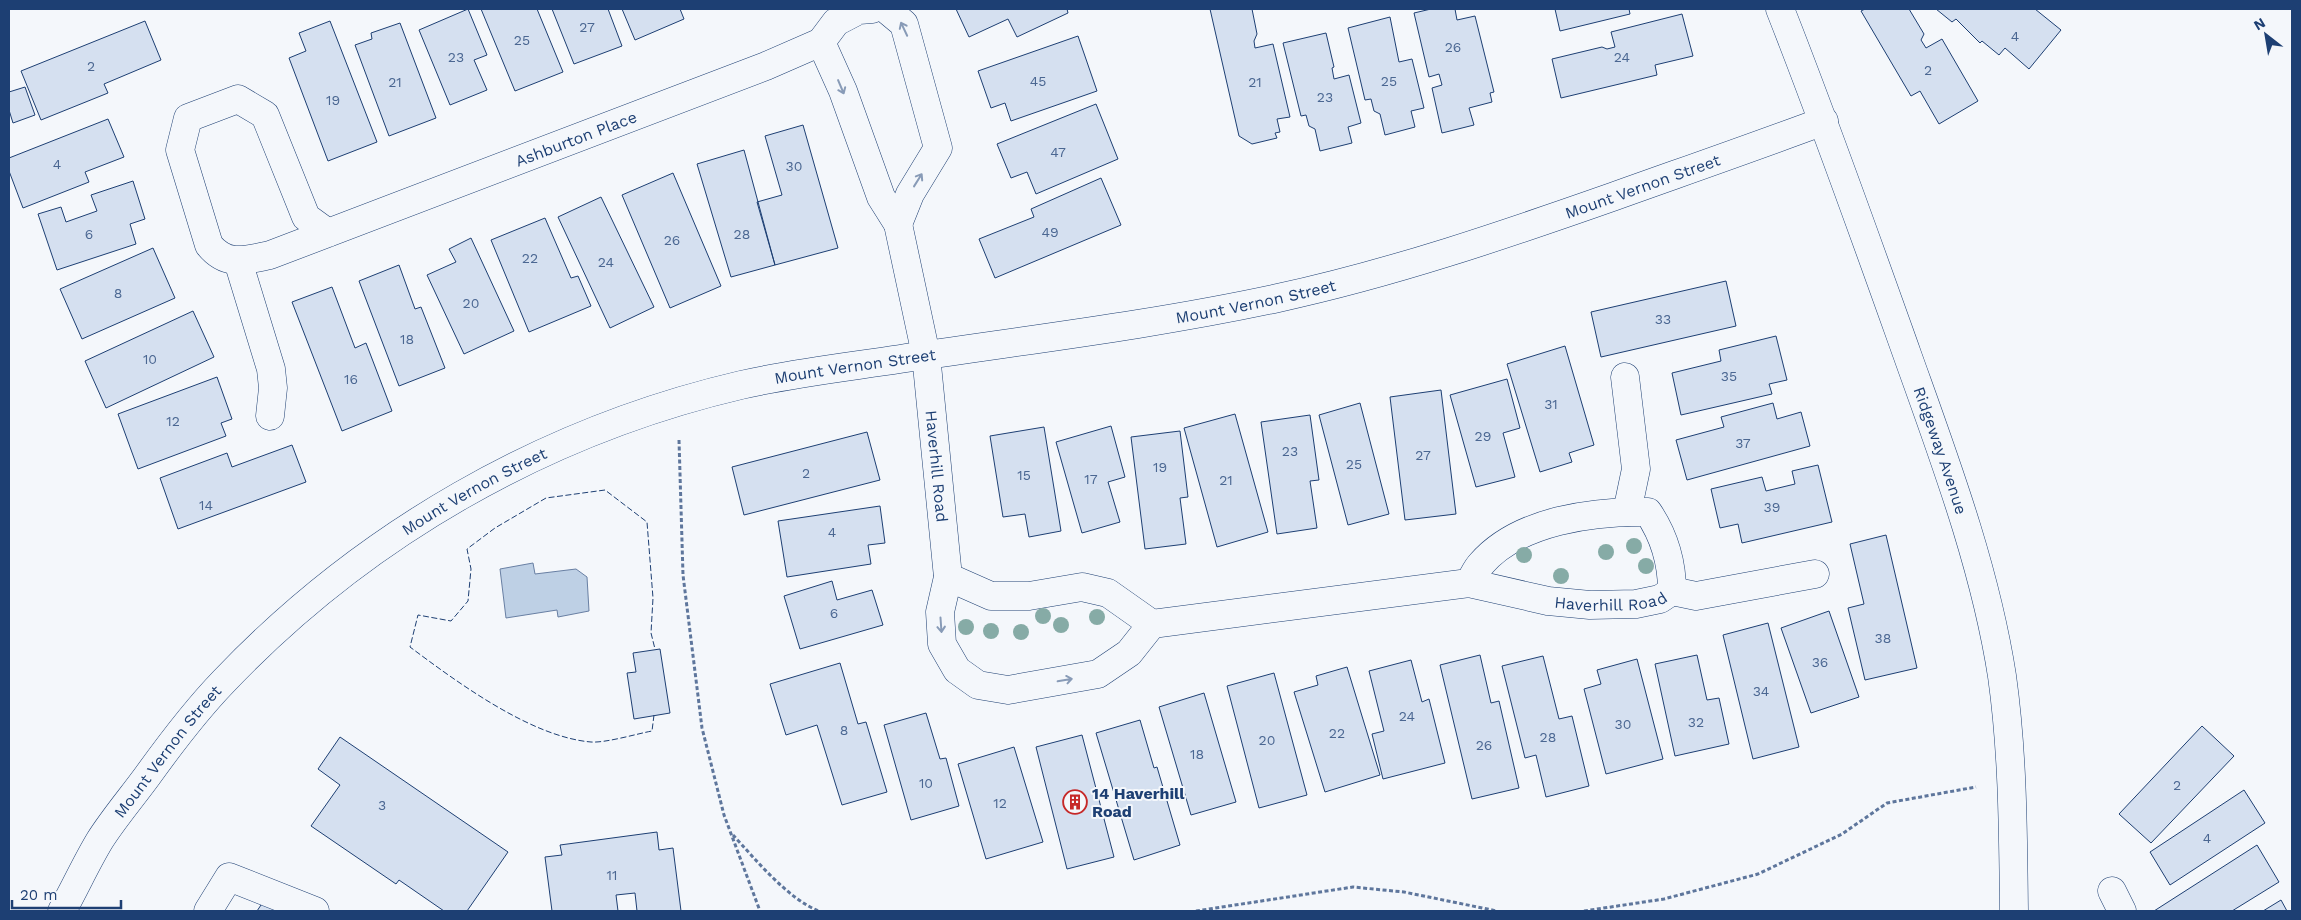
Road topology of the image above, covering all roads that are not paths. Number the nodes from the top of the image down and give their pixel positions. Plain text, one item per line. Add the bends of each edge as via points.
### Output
1 (872, 9) edge
2 (886, 9) edge
3 (1780, 9) edge
4 (821, 42) junction
5 (1824, 121) junction
6 (898, 224) junction
7 (328, 233) junction
8 (238, 261) junction
9 (926, 355) junction
10 (1625, 378) dead end
11 (270, 416) dead end
12 (1627, 512) junction
13 (1815, 574) dead end
14 (948, 577) junction
15 (1469, 583) junction
16 (1672, 591) junction
17 (1152, 624) junction
18 (62, 911) edge
19 (208, 911) edge
20 (315, 911) edge
21 (2014, 911) edge

1 - 4 street via 859,10 836,22
6 -> 2 street via 910,194 938,148 904,24
3 - 5 street, Ridgeway Avenue
4 -> 6 street via 843,91 881,197
4 - 7 street, Ashburton Place via 723,83
5 - 9 street, Mount Vernon Street via 1461,250 1360,279 1151,323
5 - 21 street, Ridgeway Avenue via 1948,469 1979,571 2002,675 2013,793
6 - 9 street
7 - 8 street, Ashburton Place via 270,255
7 - 8 street via 306,217 265,115 238,99 188,118 180,150 209,245 218,256
8 - 11 street via 271,369
9 - 14 street, Haverhill Road
9 - 18 street, Mount Vernon Street via 743,385 672,404 628,418 522,462 439,508 375,550 330,585 223,682 101,838
10 - 12 street via 1636,469
12 - 15 street, Haverhill Road via 1577,516 1532,529 1499,548 1481,564
12 - 16 street, Haverhill Road via 1648,512 1661,531 1672,569
13 - 16 street via 1696,596
14 - 17 street via 991,596 1029,596 1082,587 1108,593
14 -> 17 street, Haverhill Road via 940,612 942,644 957,670 978,685 1008,690 1098,674 1128,653
15 - 16 street, Haverhill Road via 1548,601 1590,605 1636,604 1660,599
15 - 17 street, Haverhill Road
19 - 20 street via 229,877

